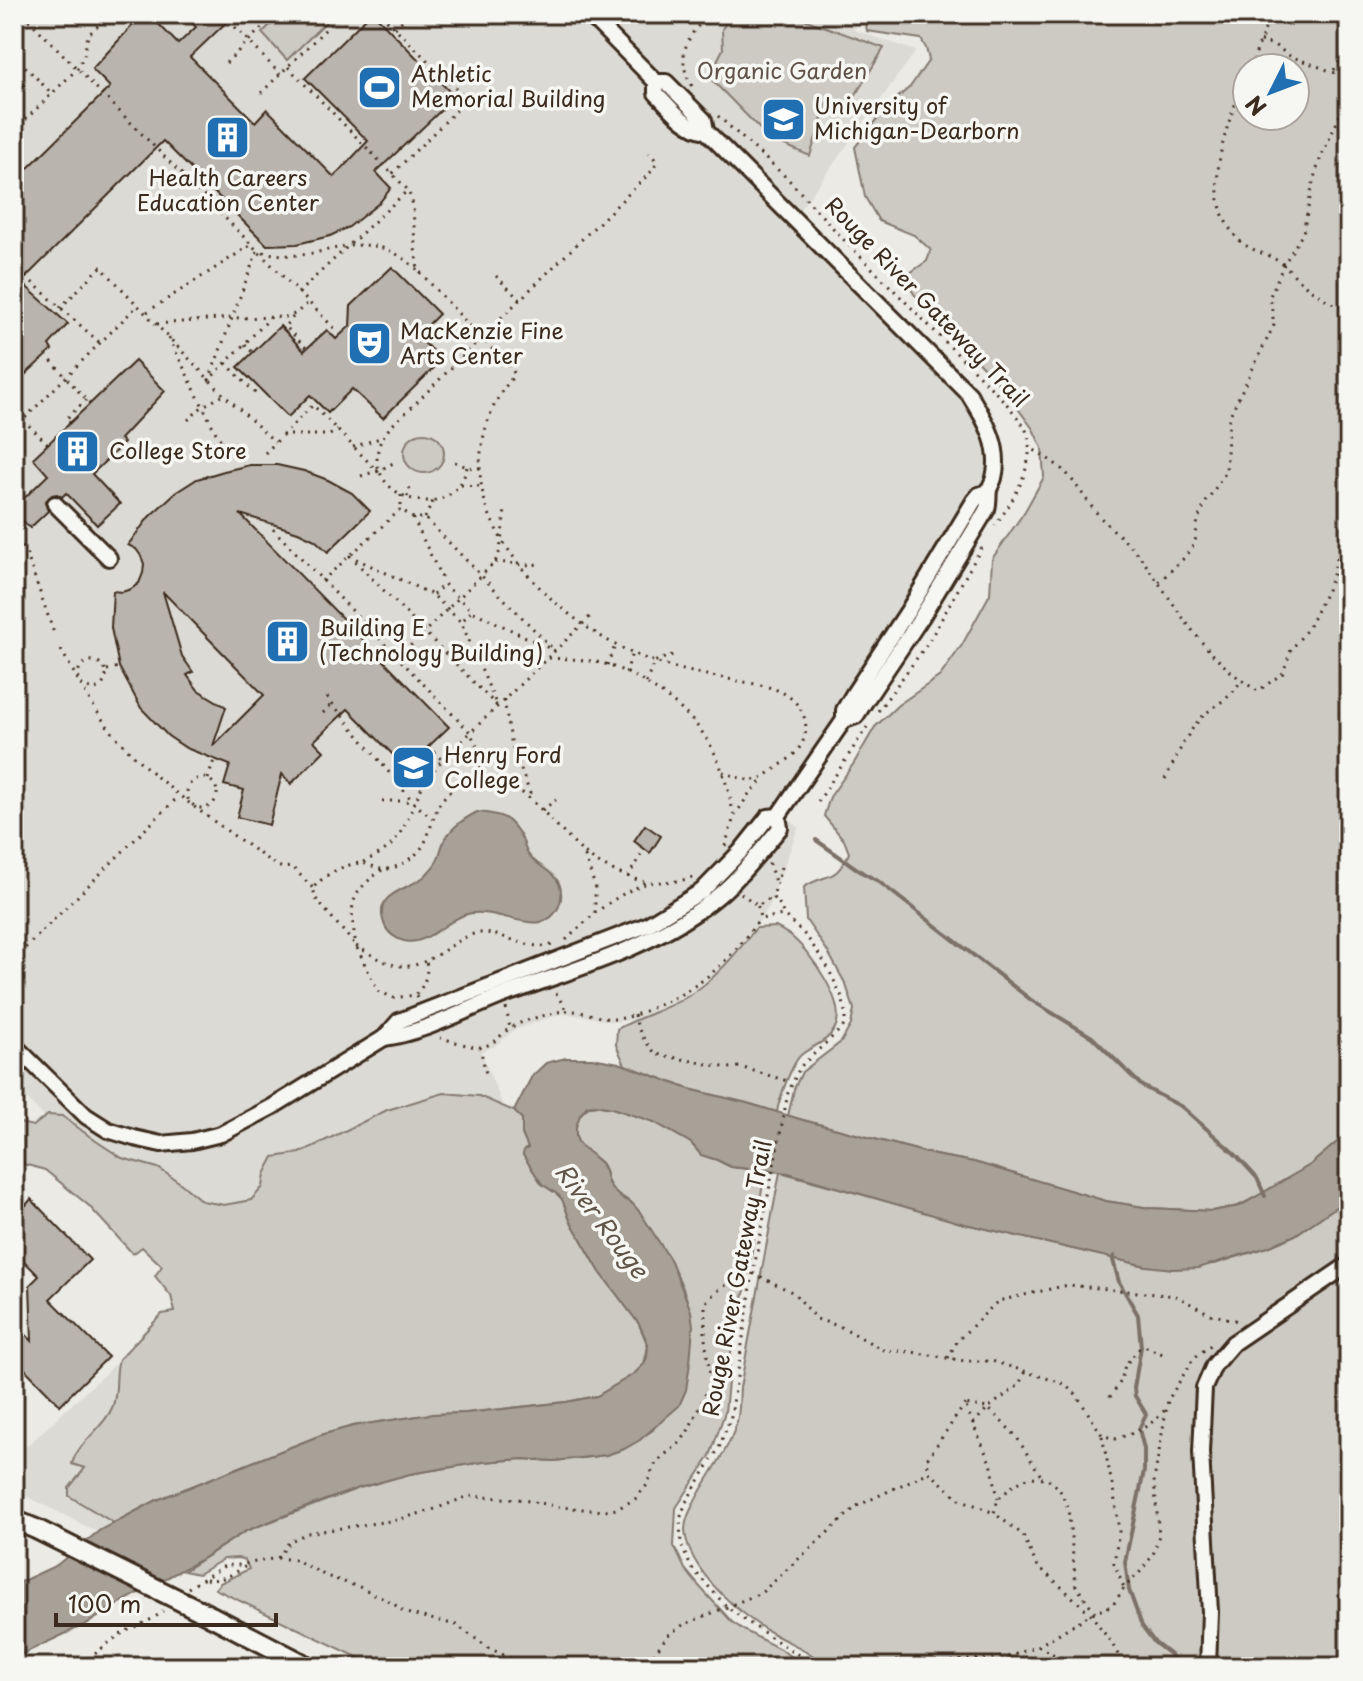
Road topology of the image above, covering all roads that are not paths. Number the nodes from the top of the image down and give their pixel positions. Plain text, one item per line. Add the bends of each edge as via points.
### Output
1 (589, 14) edge
2 (55, 504) dead end
3 (109, 558) dead end
4 (778, 816) junction
5 (384, 1038) junction
6 (14, 1045) edge
7 (1349, 1264) edge
8 (14, 1520) edge
9 (309, 1667) edge
10 (1208, 1667) edge

1 - 4 lane via 656,82 656,93 695,130 706,131 969,394 995,445 988,492 974,501 849,701 844,720
2 - 3 lane
4 - 5 lane via 768,817 702,891 647,925 399,1021
4 - 5 lane via 780,828 741,872 682,922 620,952 407,1035
5 - 6 lane via 221,1134 161,1144 108,1130 86,1116
7 - 10 lane via 1233,1343 1214,1365 1204,1388
8 - 9 main road, bridge

